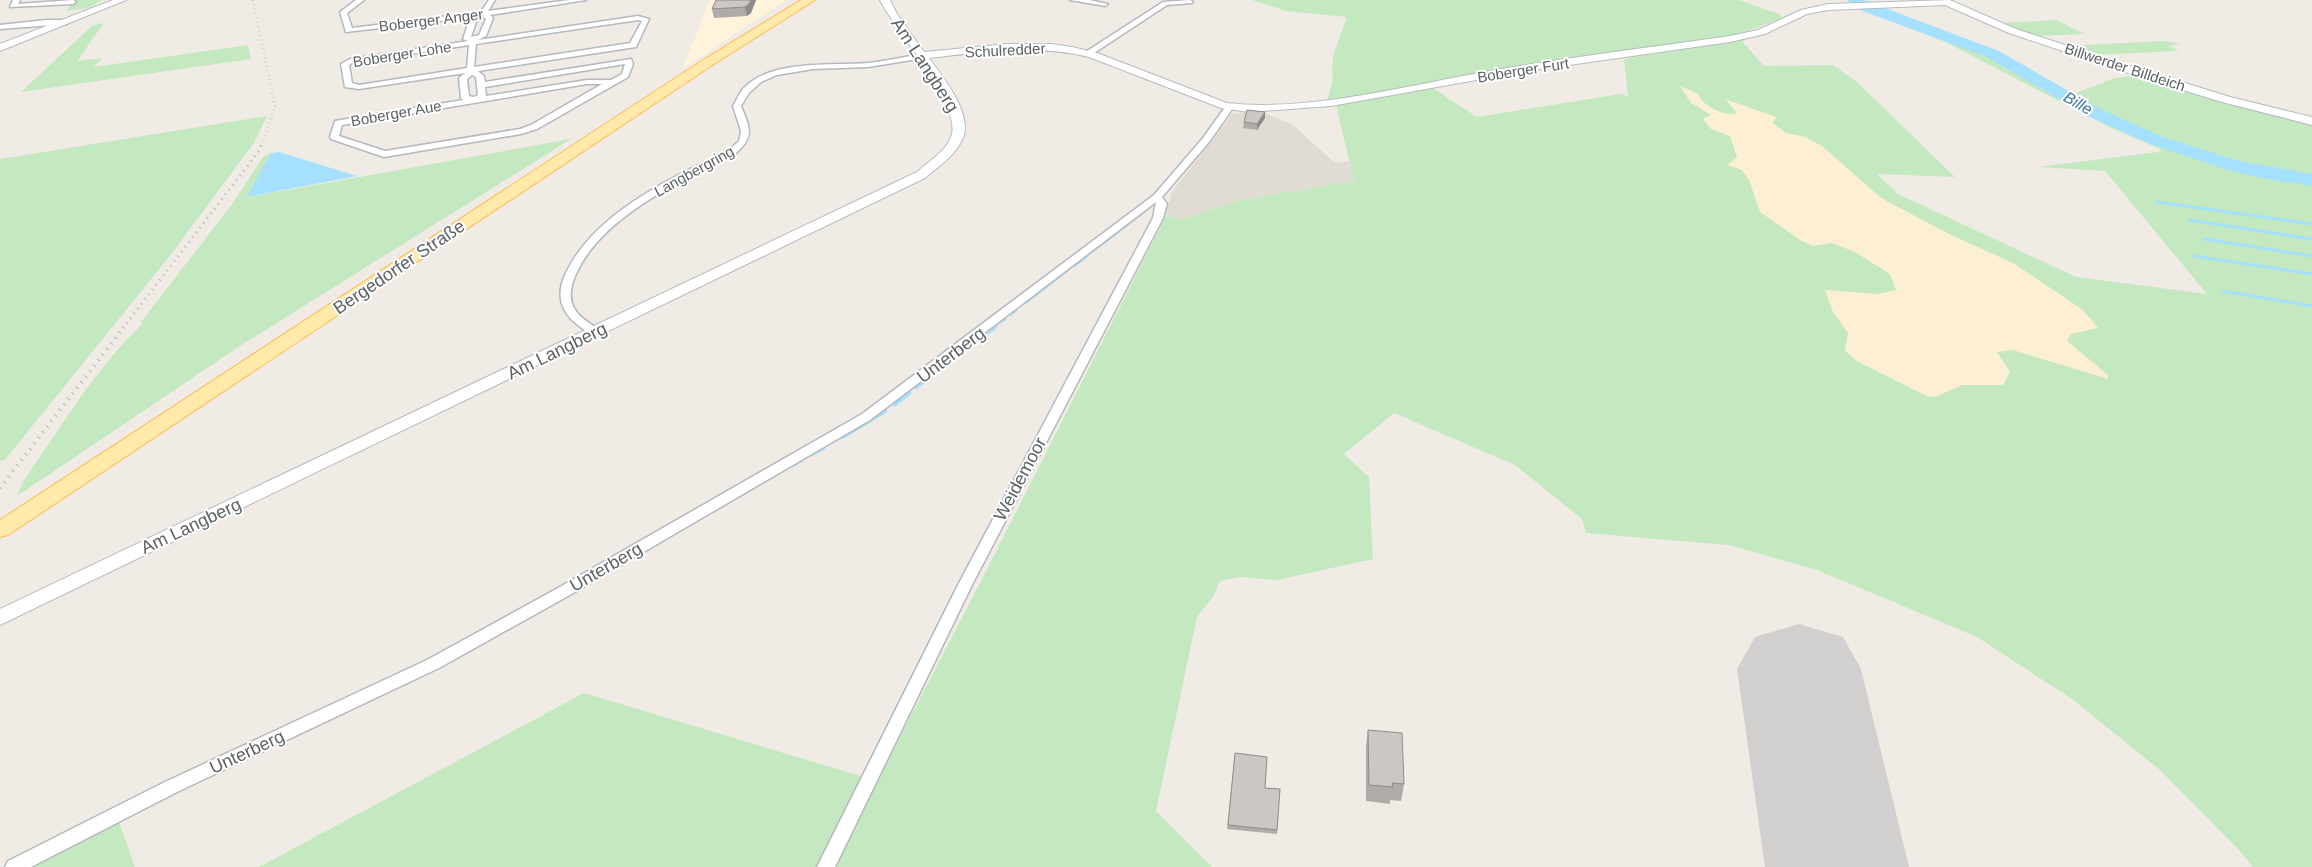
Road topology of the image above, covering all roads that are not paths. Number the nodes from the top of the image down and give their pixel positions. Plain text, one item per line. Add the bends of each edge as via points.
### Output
1 (17, 0) edge
2 (122, 0) edge
3 (362, 0) edge
4 (492, 0) edge
5 (583, 0) edge
6 (884, 0) edge
7 (1073, 0) edge
8 (1944, 1) edge
9 (57, 2) edge
10 (73, 2) dead end
11 (804, 2) edge
12 (1190, 2) dead end
13 (1105, 4) dead end
14 (483, 14) junction
15 (66, 22) junction
16 (0, 27) edge
17 (473, 41) junction
18 (0, 48) edge
19 (1088, 53) junction
20 (921, 56) junction
21 (470, 71) junction
22 (612, 82) junction
23 (481, 85) junction
24 (474, 100) junction
25 (1229, 108) junction
26 (2312, 121) edge
27 (1157, 197) junction
28 (596, 332) junction
29 (0, 530) edge
30 (0, 618) edge
31 (14, 867) edge
32 (826, 867) edge

1 - 9 street via 12,6
2 - 15 street
3 - 14 street, Boberger Anger via 343,12 349,30
4 - 14 street
5 - 14 street, Boberger Anger
6 - 20 street, Am Langberg
7 - 13 street
8 - 25 street, Boberger Furt via 1855,4 1812,10 1761,32 1730,39 1521,69 1331,103 1249,110
8 - 26 street, Billwerder Billdeich via 2004,28 2122,67
9 - 10 street
11 - 29 main road, Bergedorfer Straße
12 - 19 street via 1165,3
14 - 17 street via 473,21 468,34 468,39
14 - 17 street via 490,18 482,36
15 - 16 street
15 - 18 street
17 - 21 street
17 - 21 street, Boberger Lohe via 345,64 348,85 352,87
17 - 21 street, Boberger Lohe via 648,16 633,45
19 - 20 street, Schulredder via 1019,47
19 - 25 street, Schulredder
20 - 28 street, Am Langberg via 949,97 959,118 959,132 954,143 921,175
20 - 28 street, Langbergring via 778,73 754,83 741,94 737,106 746,129 742,144 654,192 611,223 584,252 572,271 566,286 568,307 574,316
21 - 23 street via 480,76
21 - 24 street via 463,78 464,98
22 - 23 street, Boberger Aue via 625,74 629,63
22 - 24 street, Boberger Aue via 587,82
22 - 24 street, Boberger Aue via 534,127 521,131 384,154 334,137 338,123
23 - 24 street via 482,96
25 - 27 street
27 - 31 street, Unterberg via 866,417 433,664 171,787
27 - 32 street, Weidemoor via 1162,204 1158,218 964,585
28 - 30 street, Am Langberg

